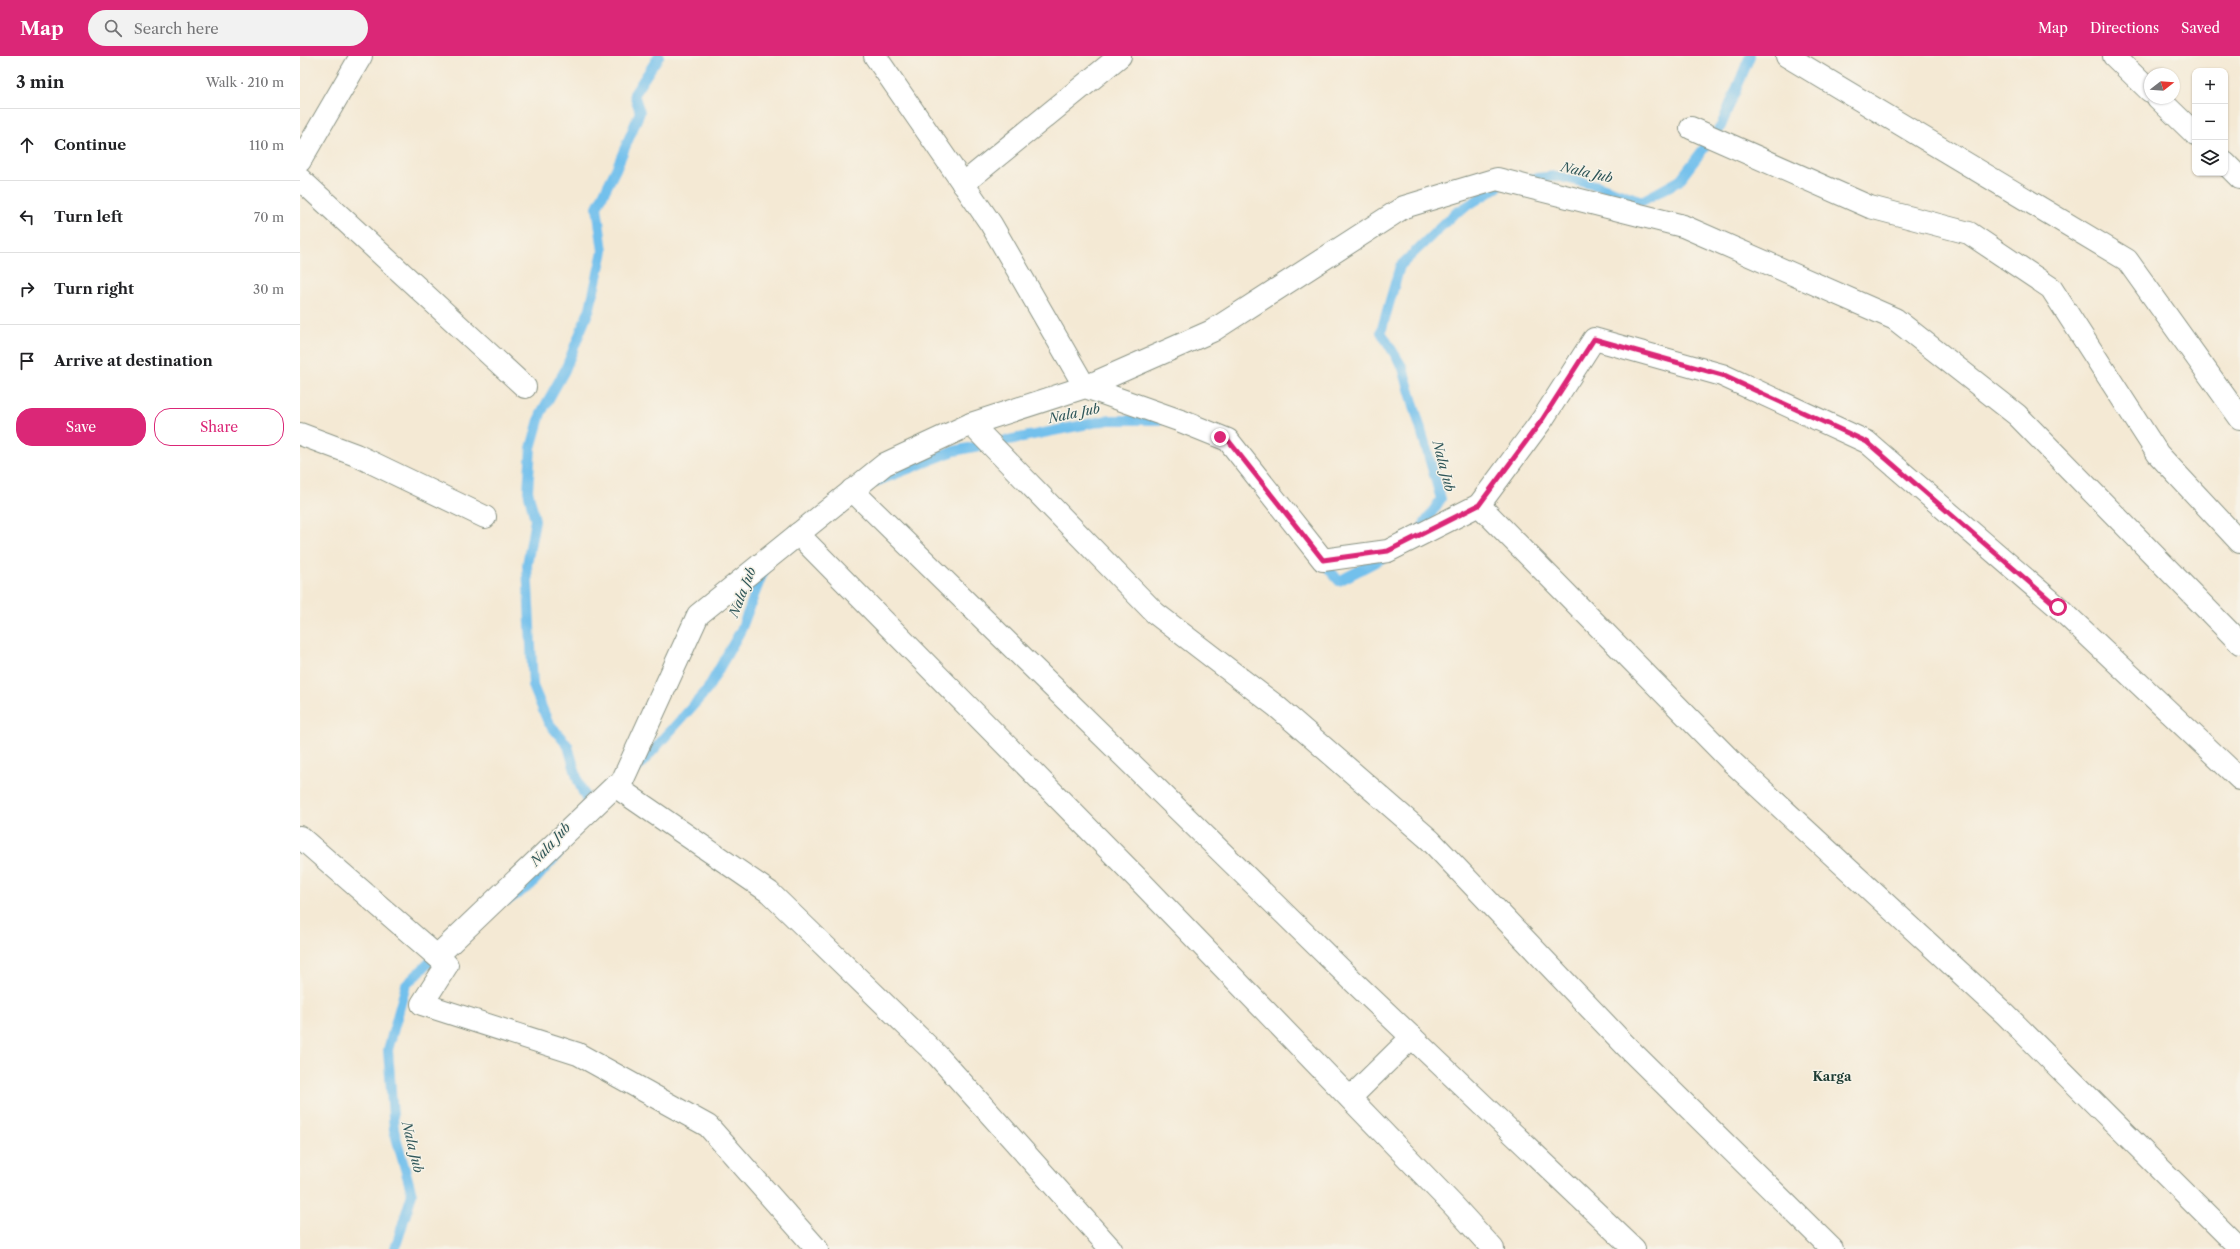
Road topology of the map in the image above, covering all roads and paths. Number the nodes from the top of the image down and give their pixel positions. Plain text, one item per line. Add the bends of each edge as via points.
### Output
1 (361, 56) edge
2 (875, 56) edge
3 (1120, 56) edge
4 (1787, 56) edge
5 (2114, 56) edge
6 (2144, 84) edge
7 (2164, 104) edge
8 (1691, 128) dead end
9 (2192, 131) edge
10 (300, 161) edge
11 (2228, 166) edge
12 (2240, 178) edge
13 (300, 179) edge
14 (963, 184) junction
15 (524, 387) dead end
16 (1085, 387) junction
17 (2240, 418) edge
18 (971, 424) junction
19 (300, 434) edge
20 (852, 490) junction
21 (1479, 505) junction
22 (485, 517) dead end
23 (798, 534) junction
24 (2240, 542) edge
25 (2240, 642) edge
26 (2240, 779) edge
27 (619, 788) junction
28 (300, 837) edge
29 (437, 956) junction
30 (1412, 1037) junction
31 (1350, 1098) junction
32 (2236, 1245) edge
33 (817, 1249) edge
34 (1111, 1249) edge
35 (1493, 1249) edge
36 (1634, 1249) edge
37 (1832, 1249) edge

1 - 10 street
2 - 14 street
3 - 14 street
4 - 17 street via 2127,260
5 - 6 street
7 - 9 street
8 - 24 street via 1870,207 1969,233 2051,288 2158,454
11 - 12 street
13 - 15 street
14 - 16 street via 991,224
16 - 18 street
16 - 21 street via 1228,440 1323,560 1388,551
16 - 25 street via 1212,331 1404,208 1497,179 1683,226 1895,319 2017,415
18 - 20 street via 885,464
18 - 37 street via 1155,613 1276,706 1430,840 1627,1047
19 - 22 street via 356,455
20 - 23 street
20 - 30 street
21 - 26 street via 1542,420 1594,339 1722,375 1867,442 2058,607
21 - 32 street via 1733,763 2005,1014
23 - 27 street via 698,615
23 - 31 street
27 - 29 street via 615,786
27 - 34 street via 768,892 938,1056
28 - 29 street
29 - 33 street via 447,965 422,1004 578,1054 708,1126
30 - 31 street
30 - 36 street
31 - 35 street

